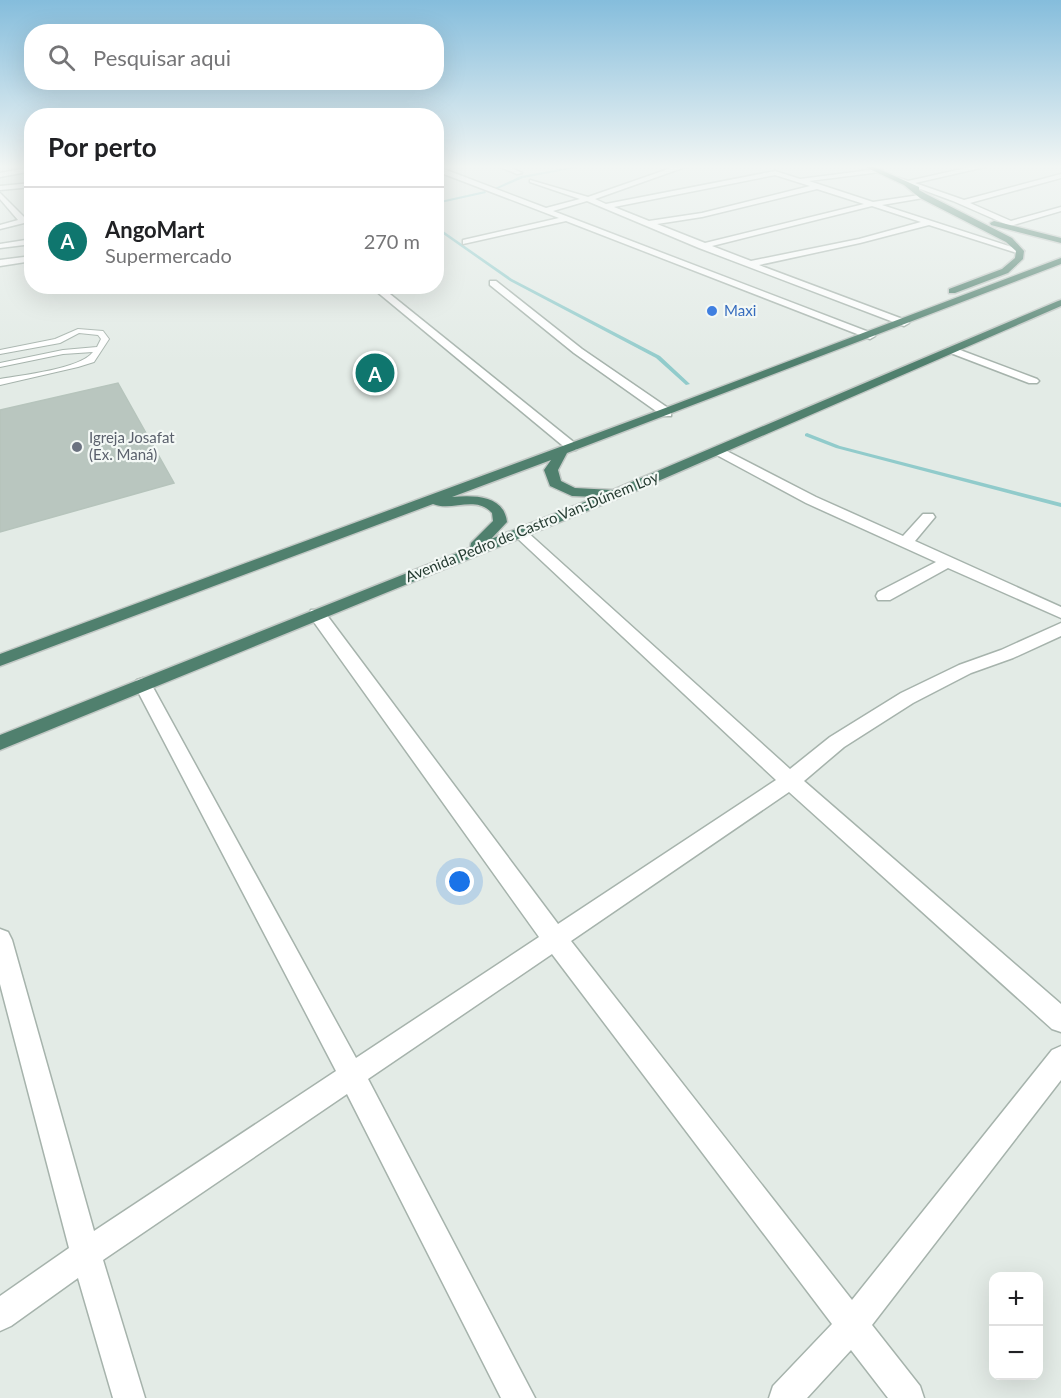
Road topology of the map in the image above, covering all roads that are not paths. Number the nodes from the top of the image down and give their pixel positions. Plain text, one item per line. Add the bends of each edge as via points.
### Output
1 (512, 231) edge
2 (597, 231) edge
3 (667, 231) edge
4 (762, 231) edge
5 (896, 231) edge
6 (959, 231) edge
7 (992, 231) edge
8 (1019, 231) edge
9 (1061, 241) edge
10 (24, 242) edge
11 (466, 242) dead end
12 (0, 246) edge
13 (702, 246) junction
14 (1020, 251) junction
15 (24, 259) edge
16 (1061, 261) edge
17 (0, 263) edge
18 (750, 265) junction
19 (493, 283) dead end
20 (383, 294) edge
21 (1061, 303) edge
22 (944, 307) junction
23 (904, 323) junction
24 (870, 336) junction
25 (57, 341) junction
26 (99, 349) junction
27 (952, 350) junction
28 (0, 352) edge
29 (63, 352) junction
30 (0, 365) edge
31 (1034, 381) dead end
32 (0, 382) edge
33 (667, 413) junction
34 (567, 449) junction
35 (717, 450) junction
36 (621, 492) junction
37 (405, 507) junction
38 (928, 517) dead end
39 (520, 533) junction
40 (906, 542) junction
41 (465, 555) junction
42 (948, 562) junction
43 (884, 596) dead end
44 (1061, 613) edge
45 (317, 614) junction
46 (1061, 629) edge
47 (0, 660) edge
48 (143, 684) junction
49 (0, 743) edge
50 (790, 781) junction
51 (554, 938) junction
52 (0, 940) edge
53 (1061, 1020) edge
54 (1061, 1059) edge
55 (352, 1076) junction
56 (86, 1254) junction
57 (0, 1315) edge
58 (851, 1327) junction
59 (129, 1398) edge
60 (519, 1398) edge
61 (785, 1398) edge
62 (908, 1398) edge

1 - 11 street
2 - 24 street
3 - 13 street
4 - 13 street
5 - 18 street
6 - 14 street
7 - 14 highway
8 - 9 highway
10 - 12 street
13 - 18 street
14 - 22 highway via 1019,259 1005,271 952,291 943,299
15 - 17 street
16 - 22 highway
18 - 23 street
19 - 33 street via 578,351
20 - 34 street
21 - 27 highway, Avenida Pedro de Castro Van-Dúnem Loy
22 - 23 highway
23 - 24 highway
24 - 33 highway
25 - 26 lane via 90,330 105,339
25 - 28 lane
25 - 29 lane
26 - 29 lane
26 - 32 lane via 91,360 78,365
27 - 31 street
27 - 35 highway, Avenida Pedro de Castro Van-Dúnem Loy
29 - 30 lane
33 - 34 highway
34 - 36 highway via 551,470 555,483 572,492
34 - 37 highway
35 - 36 highway, Avenida Pedro de Castro Van-Dúnem Loy
35 - 40 street via 811,500
36 - 39 highway, Avenida Pedro de Castro Van-Dúnem Loy
37 - 41 highway via 459,500 492,506 498,511 500,522
37 - 47 highway
38 - 40 street
39 - 41 highway, Avenida Pedro de Castro Van-Dúnem Loy
39 - 50 street
40 - 42 street
41 - 45 highway, Avenida Pedro de Castro Van-Dúnem Loy
42 - 43 street
42 - 44 street
45 - 48 highway, Avenida Pedro de Castro Van-Dúnem Loy
45 - 51 street
46 - 50 street via 907,698 837,742
48 - 49 highway, Avenida Pedro de Castro Van-Dúnem Loy
48 - 55 street
50 - 51 street
50 - 53 street
51 - 55 street
51 - 58 street
52 - 56 street
54 - 58 street
55 - 56 street
55 - 60 street
56 - 57 street
56 - 59 street
58 - 61 street
58 - 62 street

